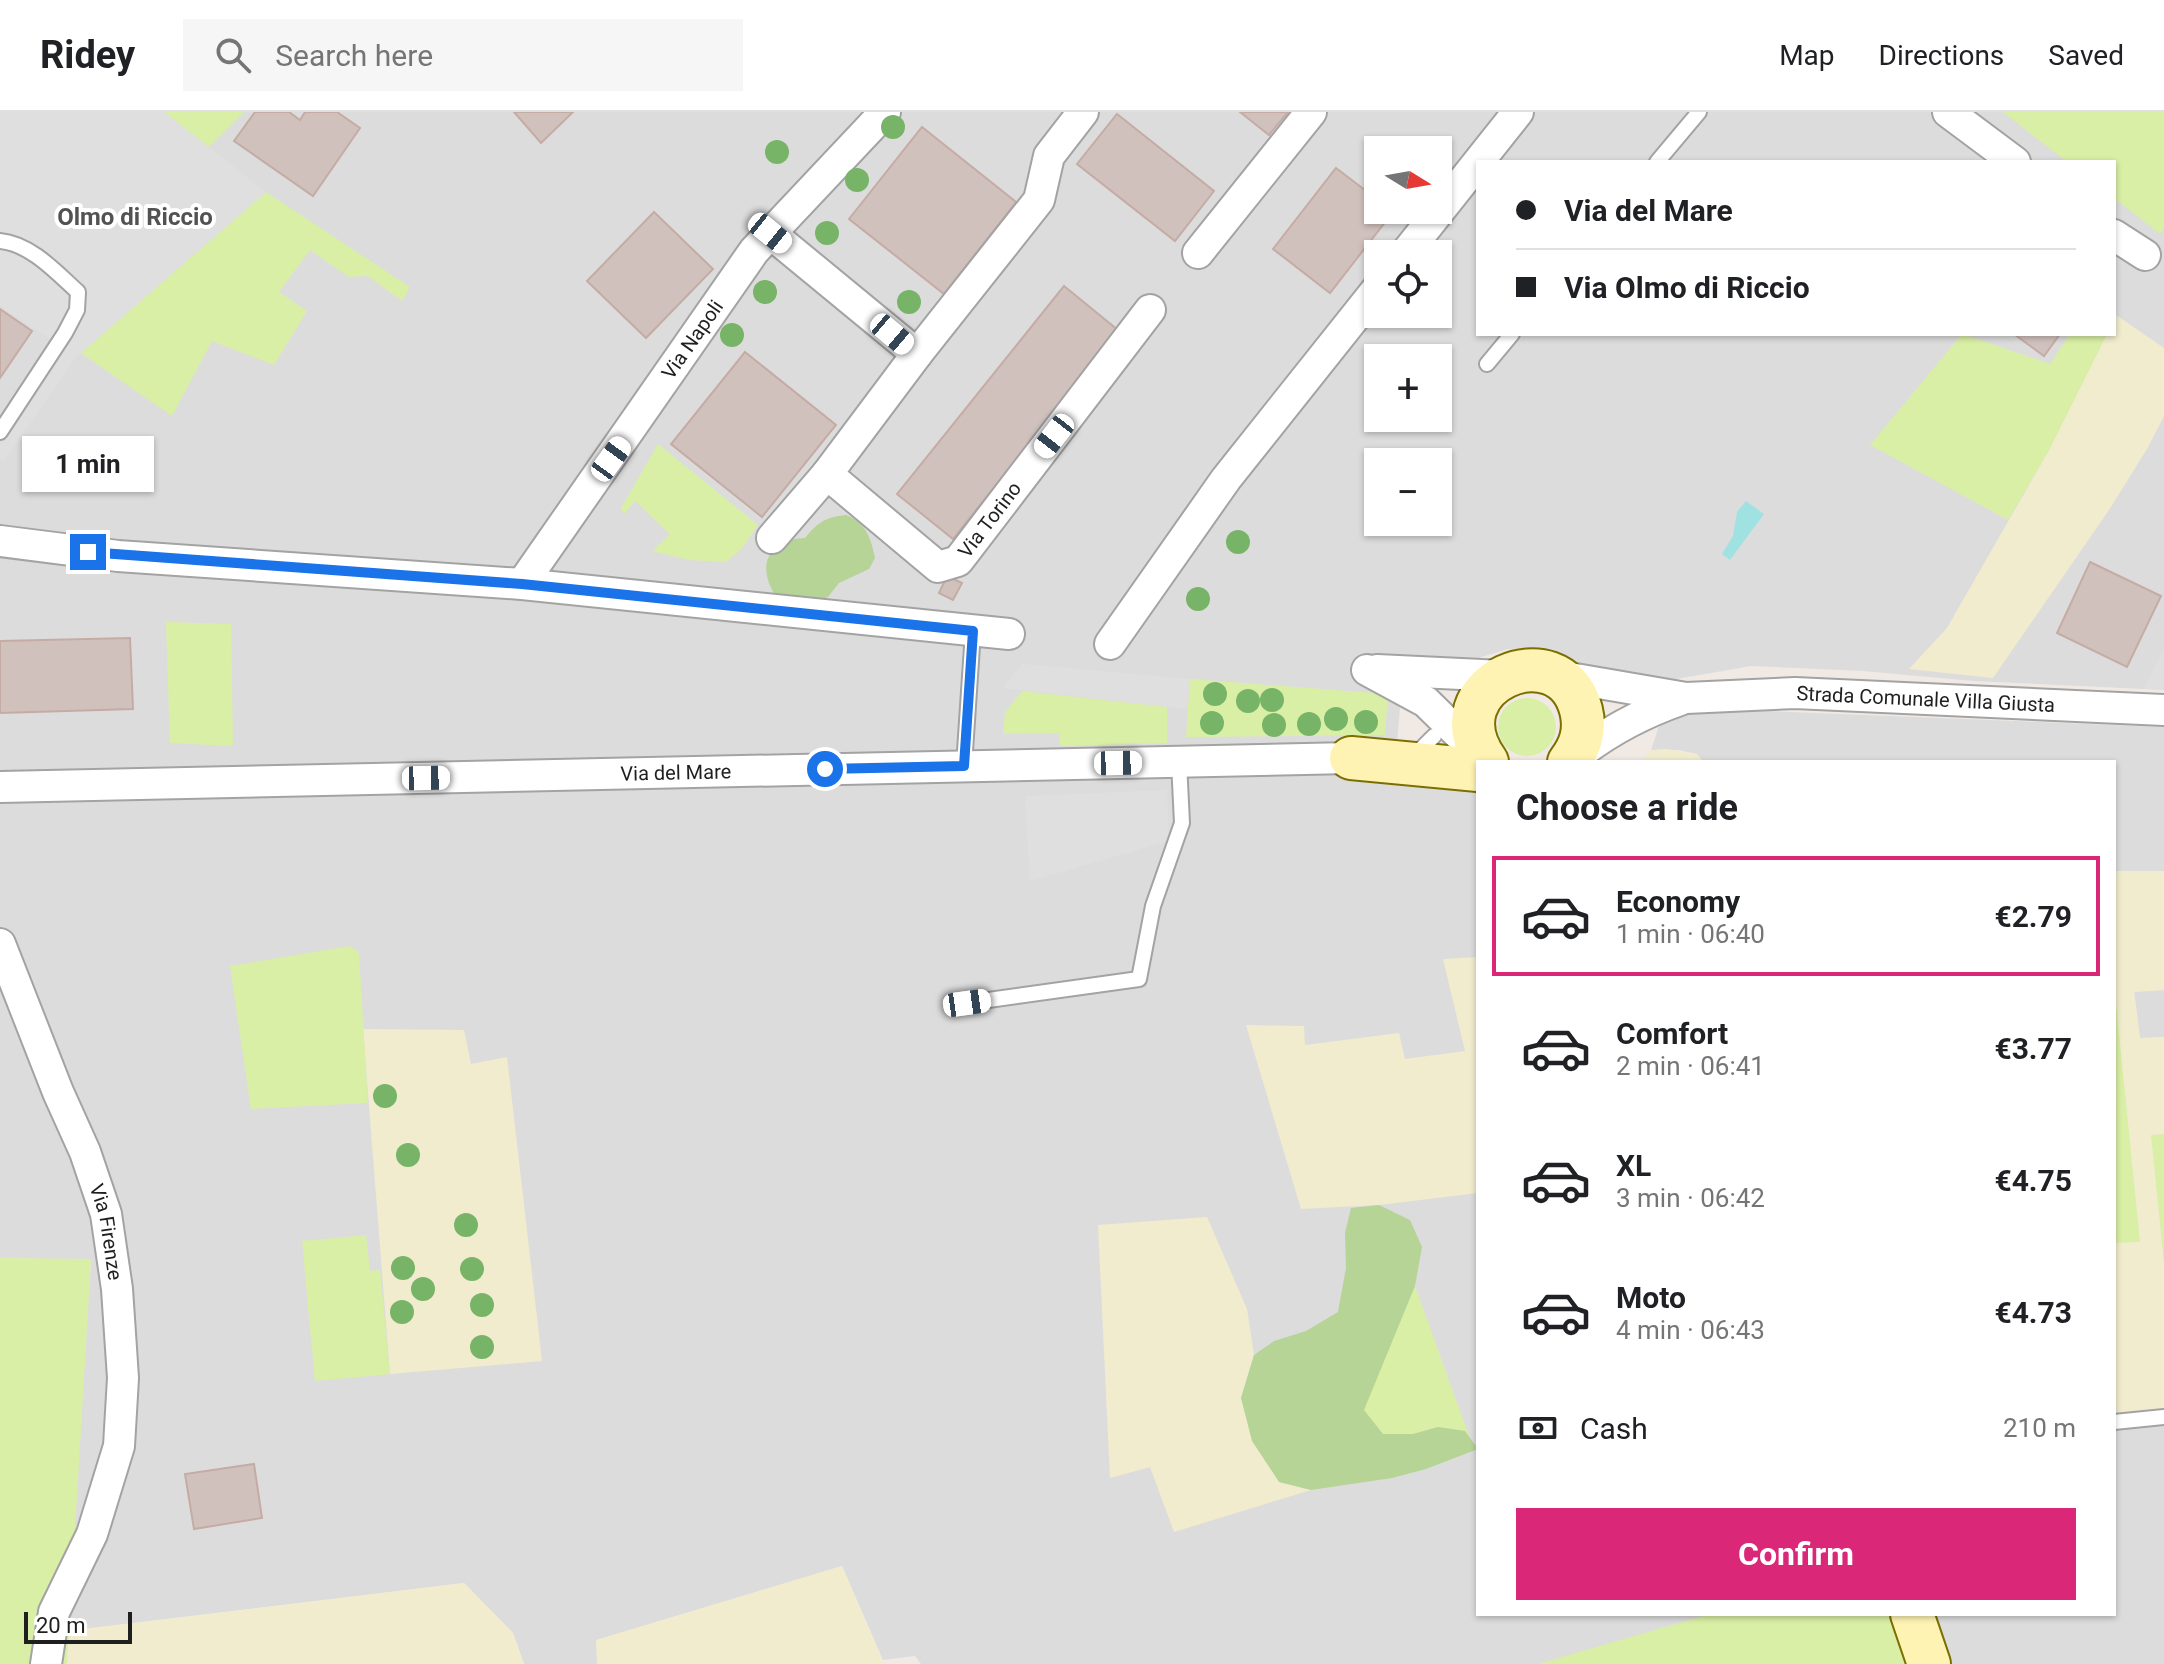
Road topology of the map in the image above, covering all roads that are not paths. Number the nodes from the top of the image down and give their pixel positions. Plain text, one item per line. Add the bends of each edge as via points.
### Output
1 (885, 112) edge
2 (1083, 112) edge
3 (1311, 112) edge
4 (1518, 112) edge
5 (1699, 112) edge
6 (1948, 112) edge
7 (1480, 160) edge
8 (1659, 160) edge
9 (2012, 160) edge
10 (1476, 165) edge
11 (770, 233) junction
12 (2116, 236) edge
13 (1416, 240) edge
14 (0, 241) edge
15 (1198, 253) dead end
16 (2145, 255) dead end
17 (1364, 306) edge
18 (1150, 310) dead end
19 (1510, 336) edge
20 (917, 354) junction
21 (1487, 364) dead end
22 (0, 432) edge
23 (827, 474) junction
24 (772, 538) dead end
25 (0, 541) edge
26 (522, 584) junction
27 (973, 631) junction
28 (1009, 634) dead end
29 (1110, 644) dead end
30 (1503, 676) junction
31 (1686, 698) junction
32 (2164, 710) edge
33 (1578, 734) edge
34 (1351, 758) joint
35 (1485, 760) edge
36 (1486, 760) edge
37 (1179, 762) junction
38 (964, 766) junction
39 (1476, 769) edge
40 (0, 787) edge
41 (0, 944) edge
42 (967, 1003) dead end
43 (2164, 1417) edge
44 (2116, 1422) edge
45 (1913, 1616) edge
46 (46, 1664) edge
47 (1929, 1664) edge

1 - 11 street, Via Napoli
2 - 20 street via 1049,156 1039,200
3 - 15 street
4 - 7 street
5 - 8 lane
6 - 9 street
10 - 13 street
11 - 20 street
11 - 26 street, Via Napoli
12 - 16 street
14 - 22 lane via 12,242 44,261 78,292 77,310 65,333
17 - 29 street via 1226,479
18 - 23 street, Via Torino via 958,561 938,567
19 - 21 lane
20 - 23 street
23 - 24 street
25 - 26 street via 118,556
26 - 27 street
27 - 28 street
27 - 38 lane
30 - 33 street via 1536,670
30 - 35 street via 1367,670 1426,702
30 - 36 street via 1489,686 1474,716 1478,749
31 - 32 street, Strada Comunale Villa Giusta via 1795,693
31 - 33 street
31 - 33 street
34 - 37 street, Via del Mare
34 - 39 street via 1422,750
37 - 38 street, Via del Mare
37 - 42 lane via 1182,823 1153,906 1139,979
38 - 40 street, Via del Mare
41 - 46 street, Via Firenze via 106,1214 123,1378 119,1446 92,1534 54,1612
43 - 44 lane
45 - 47 street

